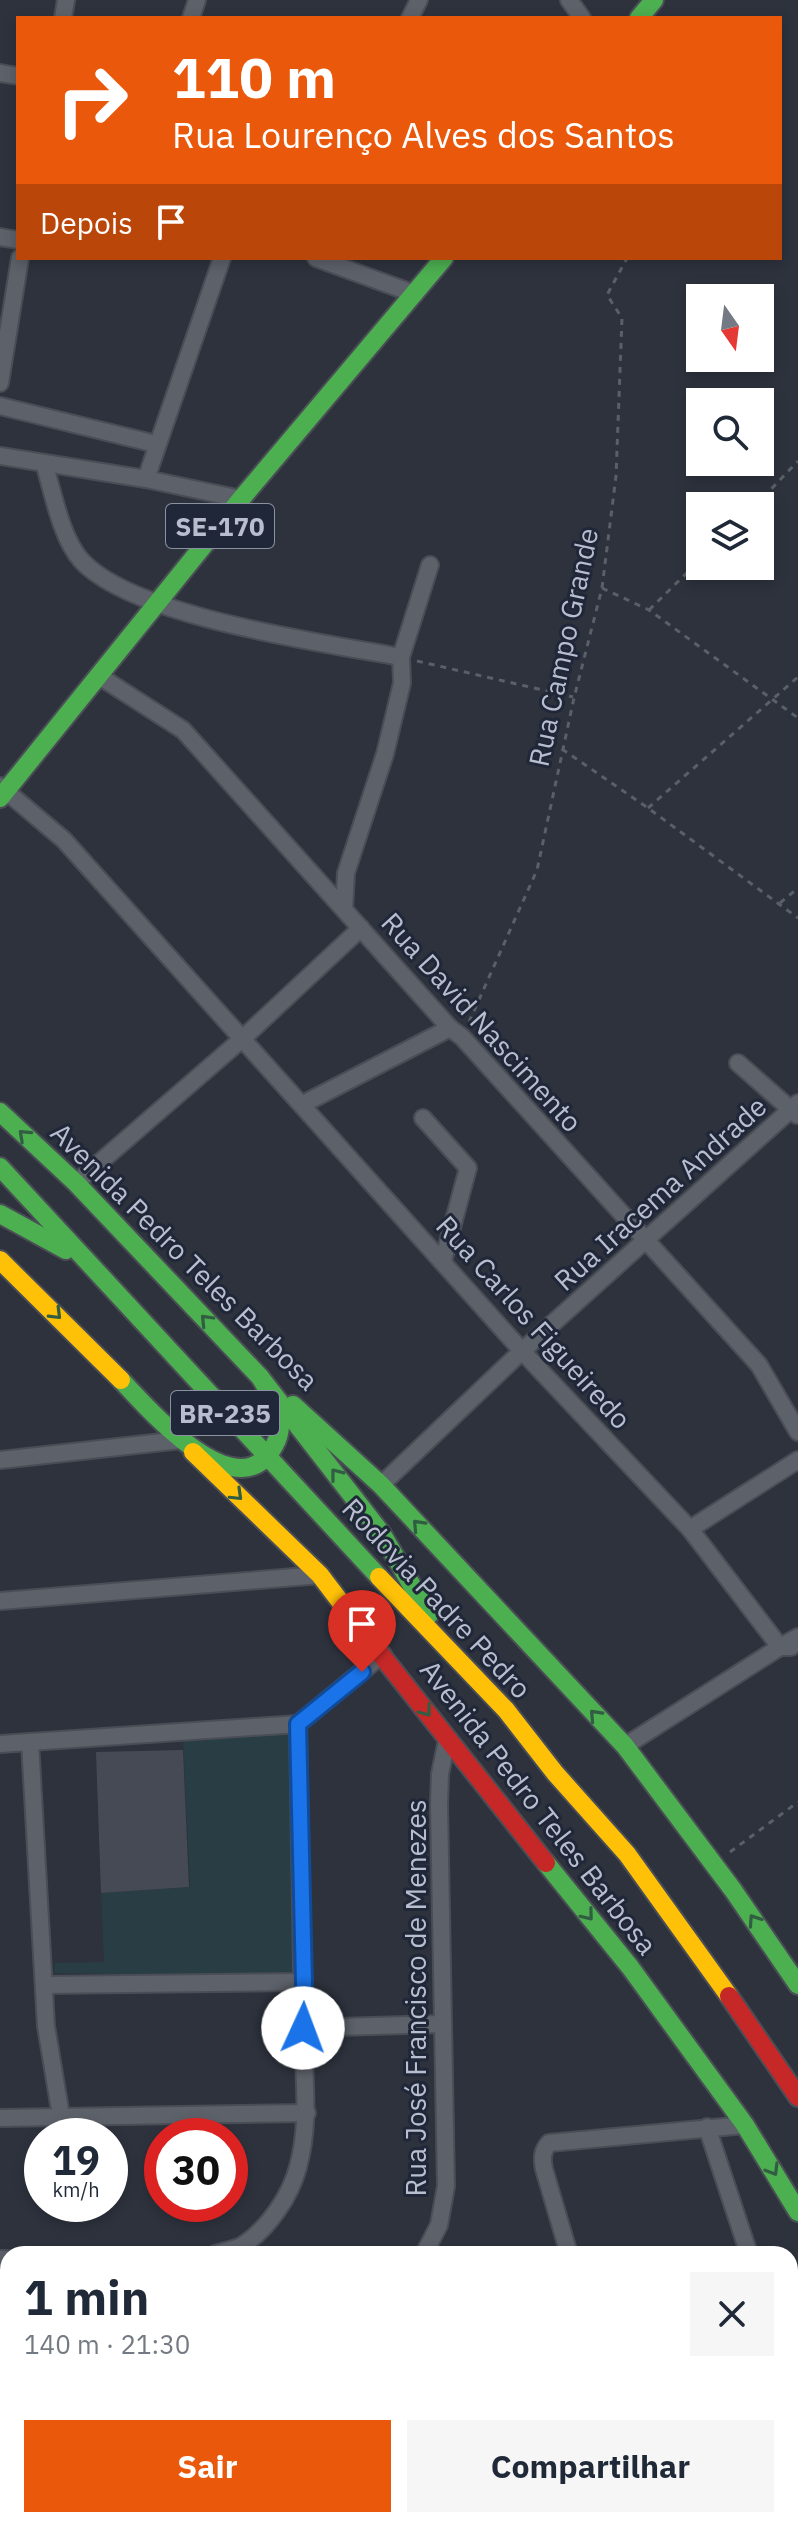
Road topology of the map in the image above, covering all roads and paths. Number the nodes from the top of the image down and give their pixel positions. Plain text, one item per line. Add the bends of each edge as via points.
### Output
1 (654, 0) edge
2 (641, 16) edge
3 (20, 260) edge
4 (221, 260) edge
5 (323, 260) edge
6 (442, 260) edge
7 (626, 260) edge
8 (415, 294) junction
9 (0, 383) edge
10 (0, 406) edge
11 (156, 444) junction
12 (0, 456) edge
13 (798, 461) edge
14 (44, 463) junction
15 (792, 469) junction
16 (798, 476) edge
17 (146, 479) junction
18 (769, 492) edge
19 (241, 499) junction
20 (430, 565) dead end
21 (686, 574) edge
22 (602, 588) junction
23 (159, 604) junction
24 (649, 610) junction
25 (401, 657) junction
26 (99, 676) junction
27 (798, 677) edge
28 (574, 698) junction
29 (773, 698) junction
30 (798, 718) edge
31 (562, 749) junction
32 (2, 792) edge
33 (648, 808) junction
34 (798, 888) edge
35 (780, 903) junction
36 (344, 909) junction
37 (798, 918) edge
38 (361, 928) junction
39 (456, 1032) junction
40 (242, 1039) junction
41 (738, 1063) dead end
42 (303, 1104) junction
43 (795, 1110) edge
44 (0, 1112) edge
45 (423, 1118) dead end
46 (0, 1167) edge
47 (76, 1183) junction
48 (0, 1214) edge
49 (645, 1242) junction
50 (0, 1260) edge
51 (443, 1261) junction
52 (87, 1262) junction
53 (522, 1351) junction
54 (260, 1377) junction
55 (798, 1432) edge
56 (181, 1440) junction
57 (267, 1457) junction
58 (0, 1460) edge
59 (798, 1460) edge
60 (381, 1485) junction
61 (690, 1529) junction
62 (320, 1575) junction
63 (0, 1601) edge
64 (798, 1637) edge
65 (780, 1647) junction
66 (798, 1647) edge
67 (383, 1654) junction
68 (453, 1657) junction
69 (298, 1724) junction
70 (447, 1740) junction
71 (30, 1742) junction
72 (0, 1744) edge
73 (625, 1746) junction
74 (798, 1802) edge
75 (714, 1864) junction
76 (304, 1982) junction
77 (44, 1985) junction
78 (798, 1985) edge
79 (441, 2024) junction
80 (303, 2028) junction
81 (798, 2097) edge
82 (307, 2113) junction
83 (61, 2116) junction
84 (0, 2118) edge
85 (745, 2125) junction
86 (707, 2127) junction
87 (798, 2212) edge
88 (242, 2246) edge
89 (428, 2246) edge
90 (567, 2246) edge
91 (746, 2246) edge

1 - 2 main road
3 - 9 street
4 - 11 street
5 - 8 street
6 - 8 main road, SE-170
7 - 22 path, Rua Campo Grande via 607,295 622,318 616,476
8 - 19 main road, SE-170
10 - 11 street
11 - 17 street
12 - 14 street
13 - 15 path
14 - 17 street
14 - 23 street via 69,545 81,560 99,576
15 - 16 path
15 - 18 path
17 - 19 street
19 - 23 main road, SE-170
20 - 25 street
21 - 24 path
22 - 24 path
22 - 28 path, Rua Campo Grande
23 - 25 street via 277,635
23 - 26 main road, SE-170
24 - 29 path
25 - 28 path
25 - 36 street via 398,702 346,873
26 - 32 main road, SE-170
26 - 36 street, Rua David Nascimento via 183,730
27 - 29 path
28 - 31 path, Rua Campo Grande
29 - 30 path
29 - 33 path
31 - 33 path
31 - 39 path, Rua Campo Grande via 537,870
32 - 40 street, Rua Carlos Figueiredo via 64,840
33 - 35 path
34 - 35 path
35 - 37 path
36 - 38 street, Rua David Nascimento
38 - 39 street, Rua David Nascimento
38 - 40 street
39 - 42 street
39 - 49 street, Rua David Nascimento
40 - 42 street, Rua Carlos Figueiredo
40 - 47 street
41 - 43 street
42 - 51 street, Rua Carlos Figueiredo
43 - 49 street, Rua Iracema Andrade
47 -> 44 main road, Avenida Pedro Teles Barbosa
45 - 51 street via 468,1168
46 - 52 main road, Rodovia Padre Pedro / BR-235
54 -> 47 main road, Avenida Pedro Teles Barbosa
48 - 52 main road
49 - 53 street, Rua Iracema Andrade
49 - 55 street, Rua David Nascimento via 759,1365
50 -> 56 main road, Avenida Pedro Teles Barbosa
51 - 53 street, Rua Carlos Figueiredo
52 - 57 main road, Rodovia Padre Pedro / BR-235
53 - 60 street, Rua Iracema Andrade
53 - 61 street, Rua Carlos Figueiredo
54 - 57 main road via 280,1413 281,1434
54 - 60 main road, Avenida Pedro Teles Barbosa
68 -> 54 main road via 382,1534
56 - 57 main road via 230,1466 248,1467
56 - 58 street
56 -> 62 main road, Avenida Pedro Teles Barbosa
57 - 68 main road, Rodovia Padre Pedro / BR-235
59 - 61 street
73 -> 60 main road, Avenida Pedro Teles Barbosa
61 - 65 street, Rua Carlos Figueiredo
62 - 63 street
62 - 67 main road, Avenida Pedro Teles Barbosa
64 - 65 street
65 - 66 street
65 - 73 street
67 - 69 street
67 -> 70 main road, Avenida Pedro Teles Barbosa
68 - 81 main road, Rodovia Padre Pedro / BR-235 via 506,1710 627,1854
69 - 71 street
69 - 76 street
70 - 79 street, Rua José Francisco de Menezes via 439,1805
70 -> 85 main road, Avenida Pedro Teles Barbosa via 630,1967
71 - 72 street
71 - 77 street
73 - 75 main road, Avenida Pedro Teles Barbosa
74 - 75 path
78 -> 75 main road, Avenida Pedro Teles Barbosa
76 - 77 street
76 - 80 street
77 - 83 street
79 - 80 street
79 - 89 street, Rua José Francisco de Menezes via 446,2186 439,2225
80 - 82 street
82 - 83 street
82 - 88 street via 298,2167 286,2196 265,2226
83 - 84 street
85 - 86 street
85 -> 87 main road, Avenida Pedro Teles Barbosa
86 - 90 street via 549,2143 542,2158
86 - 91 street

